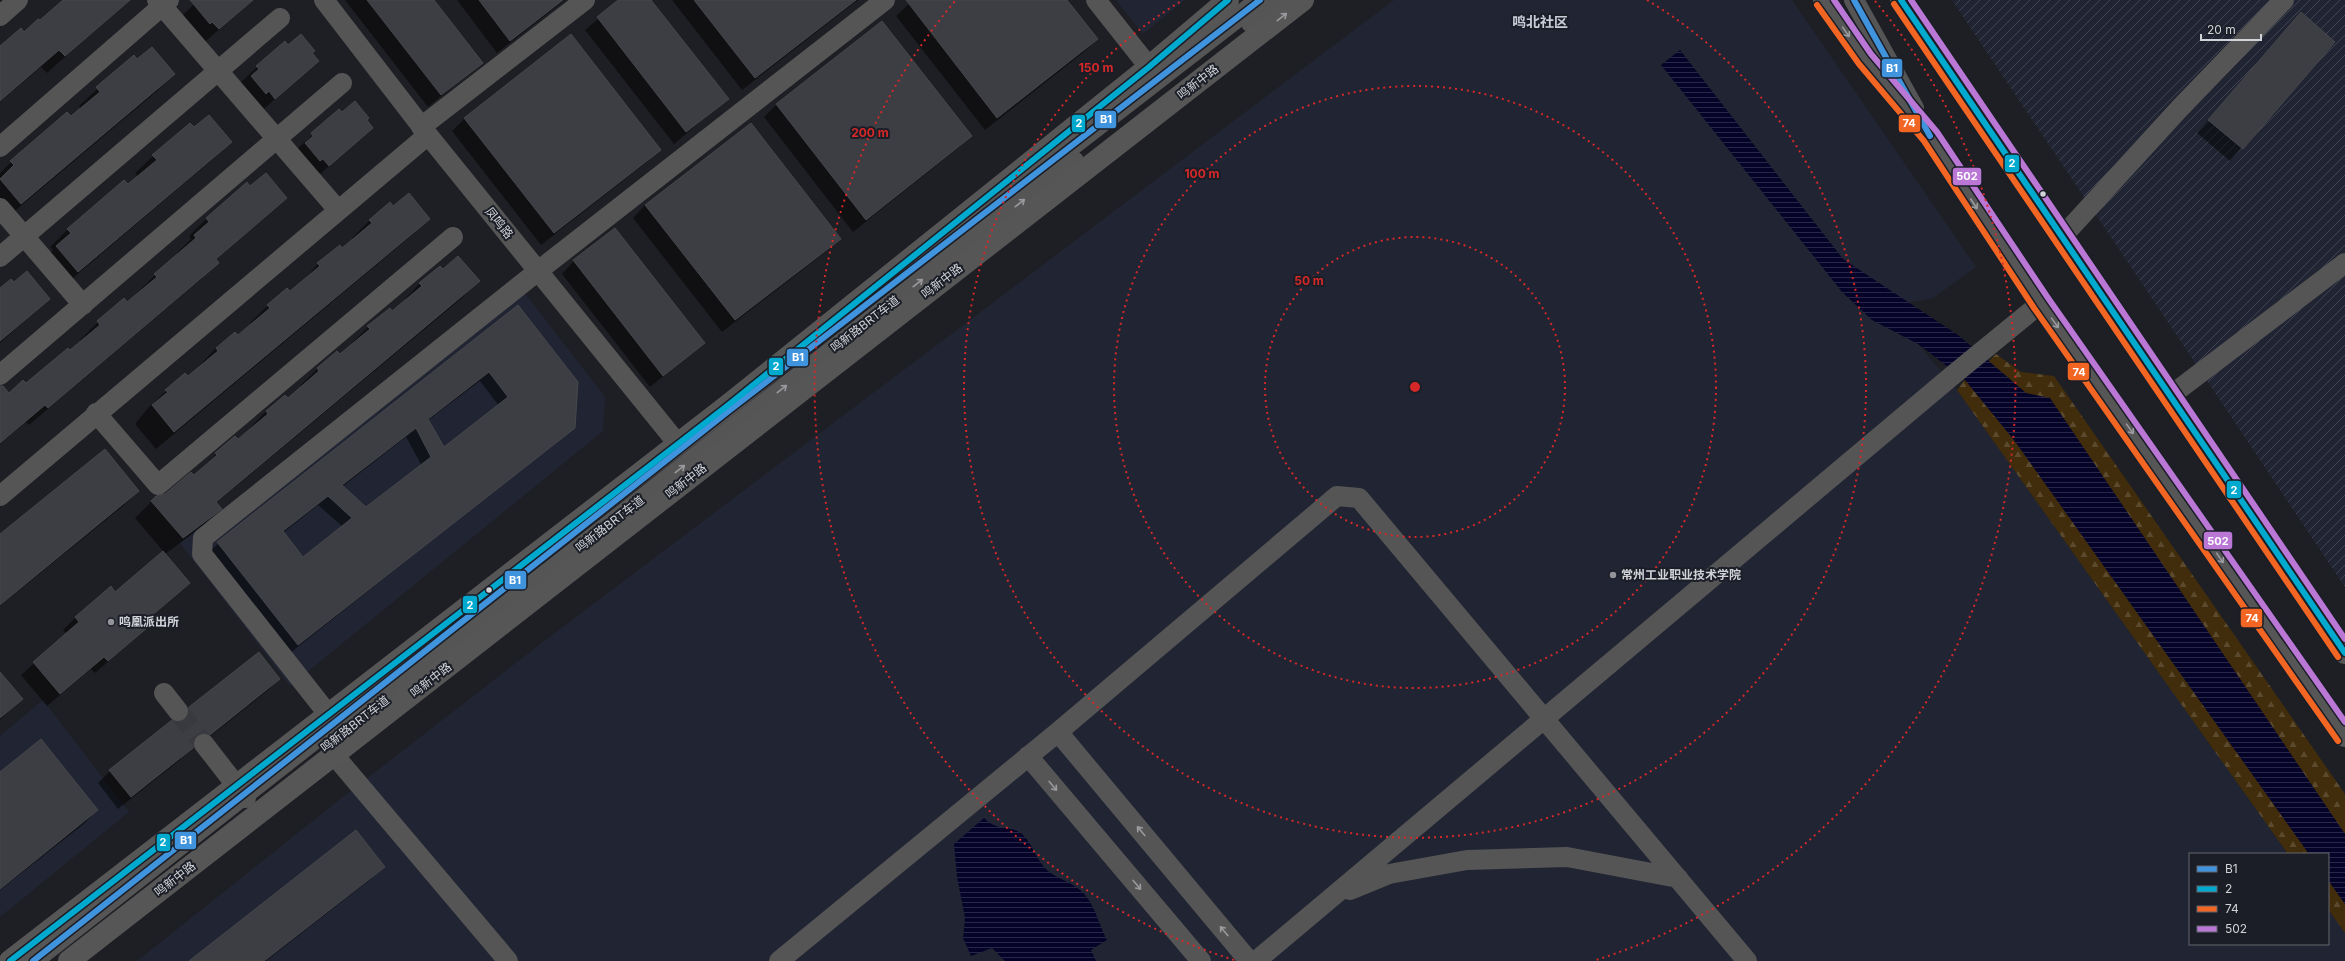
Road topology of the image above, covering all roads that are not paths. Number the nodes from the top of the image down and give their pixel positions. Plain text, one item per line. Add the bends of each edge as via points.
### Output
1 (18, 0) edge
2 (324, 0) edge
3 (585, 0) edge
4 (885, 0) edge
5 (1096, 0) edge
6 (1228, 0) edge
7 (1260, 0) edge
8 (1281, 0) edge
9 (1304, 0) edge
10 (1824, 0) edge
11 (1854, 0) edge
12 (1901, 0) edge
13 (2284, 0) edge
14 (163, 2) edge
15 (0, 16) edge
16 (280, 18) dead end
17 (1149, 67) junction
18 (218, 71) junction
19 (342, 83) dead end
20 (424, 131) junction
21 (1930, 136) junction
22 (276, 139) junction
23 (0, 147) edge
24 (0, 208) edge
25 (338, 210) junction
26 (24, 236) junction
27 (453, 237) dead end
28 (2061, 238) junction
29 (0, 257) edge
30 (2345, 263) edge
31 (538, 271) junction
32 (2041, 304) junction
33 (83, 305) junction
34 (0, 375) edge
35 (2170, 396) junction
36 (96, 413) junction
37 (678, 444) junction
38 (0, 496) edge
39 (2345, 653) edge
40 (164, 693) dead end
41 (178, 711) tunnel mouth
42 (328, 714) junction
43 (1545, 719) junction
44 (1058, 732) junction
45 (2345, 736) edge
46 (204, 744) tunnel mouth
47 (334, 755) junction
48 (1028, 756) junction
49 (248, 800) junction
50 (1678, 878) junction
51 (1331, 898) junction
52 (10, 961) edge
53 (33, 961) edge
54 (55, 961) edge
55 (69, 961) edge
56 (508, 961) edge
57 (779, 961) edge
58 (1201, 961) edge
59 (1249, 961) edge
60 (1256, 961) edge
61 (1748, 961) edge

1 - 15 street
2 - 20 street, 凤鸣路
3 - 20 street
4 - 31 street
5 - 17 street
6 - 17 main road, 鸣新中路
7 - 49 street, 鸣新路BRT车道 via 730,410
49 -> 8 street, 鸣新路BRT车道
47 -> 9 main road, 鸣新中路
10 -> 21 main road via 1865,59
11 - 21 street
12 - 28 main road
13 - 28 street via 2180,108
14 - 18 street
14 - 23 street
16 - 18 street
17 - 37 main road, 鸣新中路
18 - 22 street
18 - 26 street
19 - 22 street
20 - 25 street
20 - 31 street, 凤鸣路
21 -> 32 main road
22 - 25 street
22 - 33 street
24 - 26 street
25 - 36 street
26 - 29 street
26 - 33 street
27 - 36 street via 158,485
28 - 35 main road
30 - 35 street
31 - 37 street, 凤鸣路
31 - 42 street via 203,538 202,554
32 - 43 street via 1986,347
32 -> 45 main road
33 - 34 street
35 - 39 main road
36 - 38 street
37 - 42 main road, 鸣新中路
40 - 41 street
42 - 49 main road, 鸣新中路
43 - 44 street via 1359,498 1337,496
43 - 50 street
43 - 51 street
44 - 48 street
59 -> 44 street
46 - 49 street
47 - 49 main road, 鸣新中路
47 - 56 street
48 - 57 street
48 -> 58 street
49 - 52 main road, 鸣新中路
49 - 53 street, 鸣新路BRT车道
49 - 54 street, 鸣新路BRT车道
49 - 55 main road, 鸣新中路
50 - 51 street via 1567,858 1467,860 1389,874
50 - 61 street
51 - 60 street

